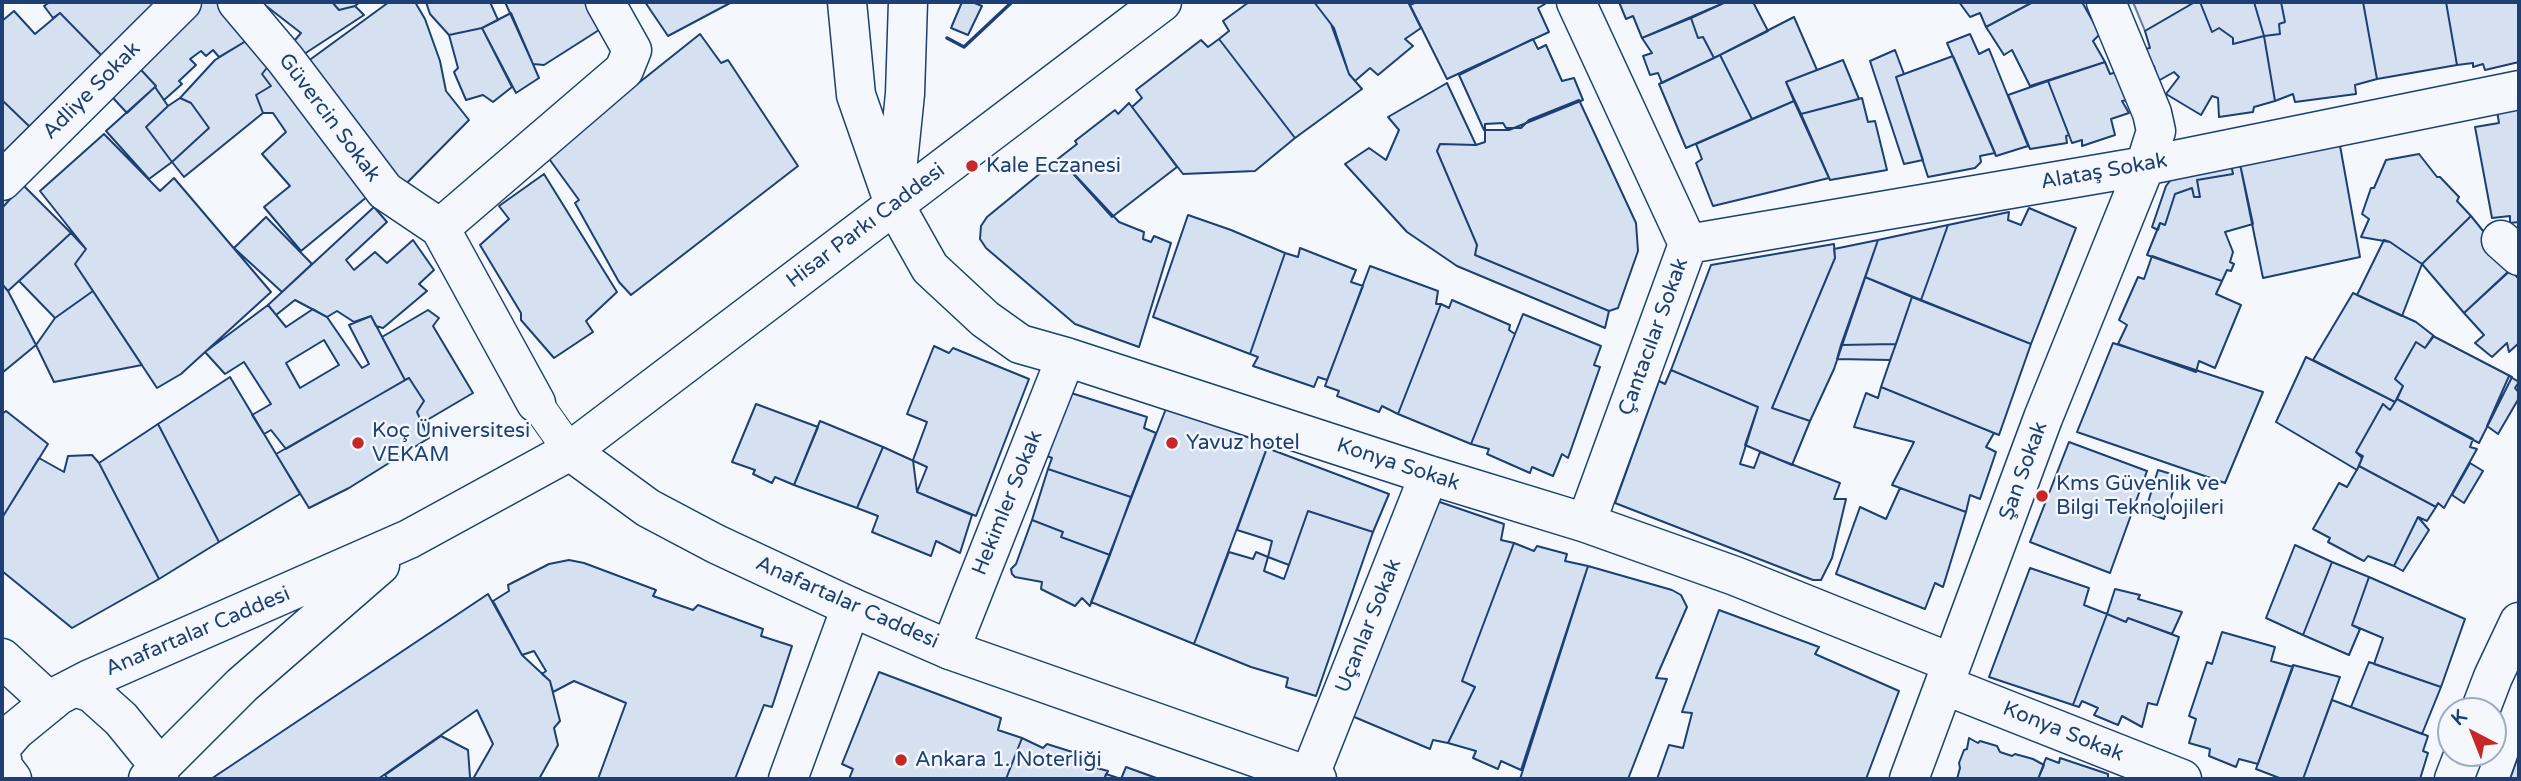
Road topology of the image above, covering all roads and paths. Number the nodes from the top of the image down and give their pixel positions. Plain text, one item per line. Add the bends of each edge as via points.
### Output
1 (182, 2) edge
2 (237, 2) edge
3 (605, 2) edge
4 (847, 2) edge
5 (908, 2) edge
6 (1162, 2) edge
7 (1576, 2) edge
8 (2106, 2) edge
9 (2519, 90) edge
10 (2145, 166) junction
11 (2, 181) edge
12 (894, 204) junction
13 (440, 228) junction
14 (1688, 244) junction
15 (1066, 357) junction
16 (536, 403) joint
17 (570, 451) junction
18 (1429, 475) junction
19 (1586, 523) junction
20 (409, 539) junction
21 (851, 607) junction
22 (2519, 622) edge
23 (950, 650) junction
24 (2, 658) edge
25 (1948, 674) junction
26 (63, 694) junction
27 (2485, 697) edge
28 (5, 739) edge
29 (154, 773) edge
30 (2167, 776) edge
31 (1313, 778) edge
32 (12, 779) edge
33 (788, 779) edge
34 (1909, 779) edge

1 - 11 street, Adliye Sokak
2 - 13 street, Güvercin Sokak via 385,191
3 - 13 street via 632,50 624,70
4 - 12 street, Konya Sokak via 856,95
5 - 12 street
6 - 12 street, Hisar Parkı Caddesi
7 - 14 street, Çantacılar Sokak
8 - 10 street, Şan Sokak via 2152,113 2156,131
9 - 10 street, Alataş Sokak
10 - 14 street, Alataş Sokak
10 - 25 street, Şan Sokak via 2043,418
12 - 15 street, Konya Sokak via 930,268 985,319 1020,344
12 - 17 street, Hisar Parkı Caddesi
13 - 16 street, Güvercin Sokak
14 - 19 street, Çantacılar Sokak
15 - 18 street, Konya Sokak
15 - 23 street, Hekimler Sokak
16 - 17 street
17 - 20 street, Anafartalar Caddesi
17 - 21 street, Anafartalar Caddesi via 648,508
18 - 19 street, Konya Sokak
18 - 31 street, Uçanlar Sokak
19 - 25 street, Konya Sokak via 1735,576
20 - 26 street, Anafartalar Caddesi
20 - 29 street, Anafartalar Caddesi via 242,685
21 - 23 street, Anafartalar Caddesi
21 - 33 street
22 - 27 street
23 - 31 street, Anafartalar Caddesi
24 - 26 street
25 - 30 street, Konya Sokak
25 - 34 street, Şan Sokak
26 - 28 street, Anafartalar Caddesi
26 - 29 street via 92,693 121,719
28 - 32 street via 3,767

